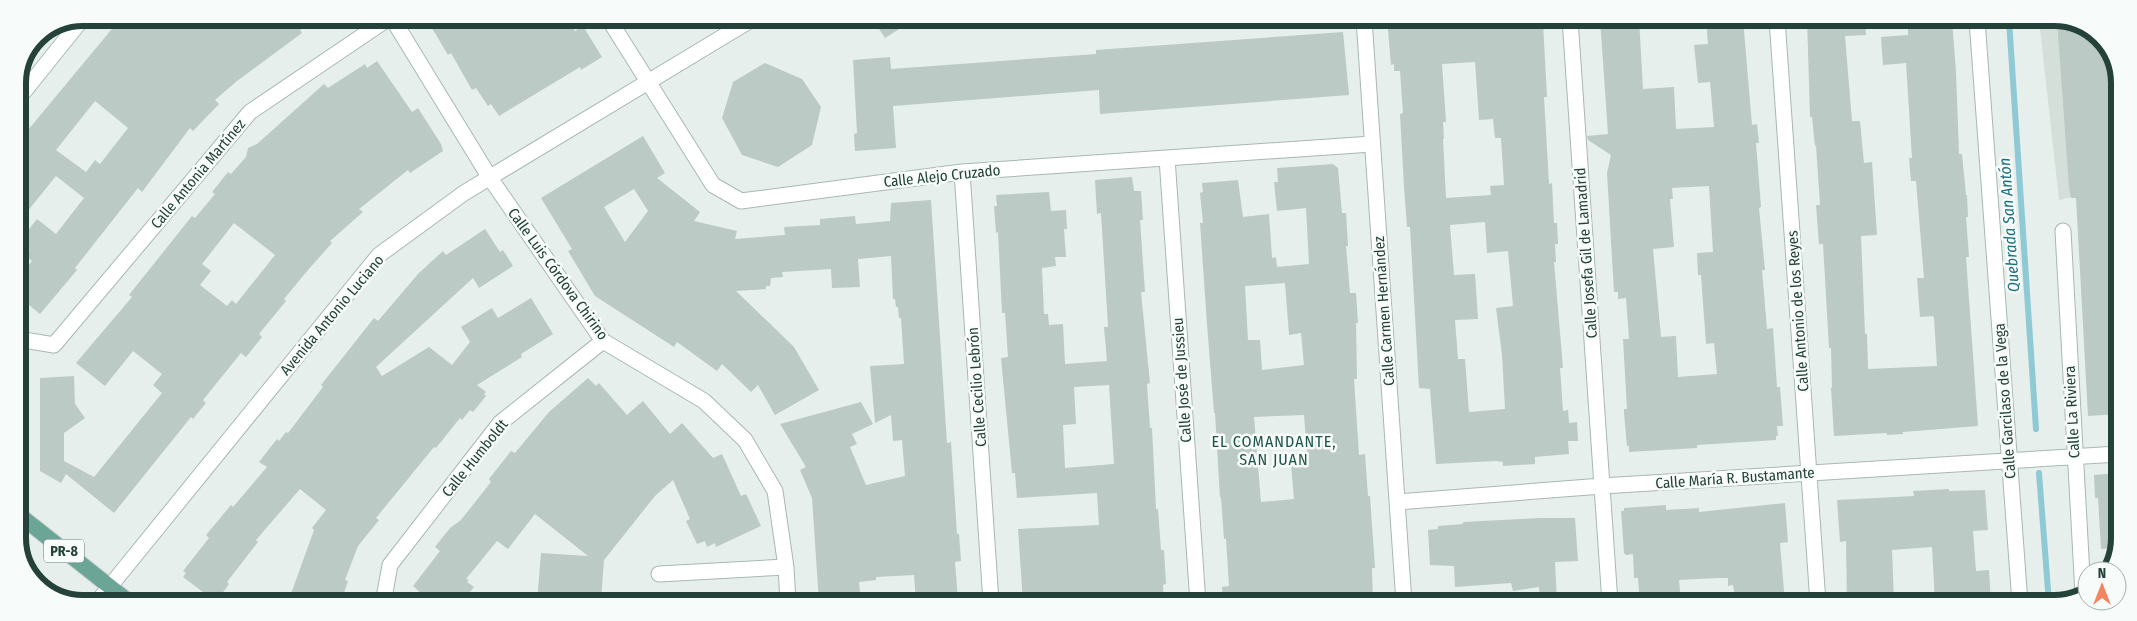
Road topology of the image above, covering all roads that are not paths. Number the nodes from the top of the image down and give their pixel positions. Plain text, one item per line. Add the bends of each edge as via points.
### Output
1 (378, 26) edge
2 (395, 26) edge
3 (613, 26) edge
4 (741, 26) edge
5 (1364, 26) edge
6 (1570, 26) edge
7 (1778, 26) edge
8 (1977, 26) edge
9 (76, 27) edge
10 (647, 83) junction
11 (26, 89) edge
12 (1372, 144) junction
13 (1167, 158) junction
14 (962, 172) junction
15 (490, 178) junction
16 (2063, 231) dead end
17 (26, 341) edge
18 (603, 341) junction
19 (2111, 454) edge
20 (2074, 457) junction
21 (2010, 460) junction
22 (1810, 473) junction
23 (1602, 486) junction
24 (1397, 502) junction
25 (26, 520) edge
26 (2081, 561) edge
27 (786, 567) junction
28 (658, 574) dead end
29 (110, 587) junction
30 (103, 595) edge
31 (120, 595) edge
32 (385, 595) edge
33 (788, 595) edge
34 (991, 595) edge
35 (1197, 595) edge
36 (1403, 595) edge
37 (1609, 595) edge
38 (1818, 595) edge
39 (2019, 595) edge

1 - 17 street, Calle Antonia Martínez via 250,112 54,346
2 - 15 street, Calle Luis Córdova Chirino
3 - 10 street, Calle Alejo Cruzado
4 - 10 street, Avenida Antonio Luciano
5 - 12 street, Calle Carmen Hernández
6 - 23 street, Calle Josefa Gil de Lamadrid
7 - 22 street, Calle Antonio de los Reyes
8 - 21 street, Calle Garcilaso de la Vega
9 - 11 street
10 - 14 street, Calle Alejo Cruzado via 712,185 741,201
10 - 15 street, Avenida Antonio Luciano
12 - 13 street, Calle Alejo Cruzado
12 - 24 street, Calle Carmen Hernández
13 - 14 street, Calle Alejo Cruzado
13 - 35 street, Calle José de Jussieu
14 - 34 street, Calle Cecilio Lebrón
15 - 18 street, Calle Luis Córdova Chirino
15 - 29 street, Avenida Antonio Luciano via 379,255
16 - 20 street, Calle La Riviera
18 - 27 street, Calle Luis Córdova Chirino via 704,401 745,440 775,491
18 - 32 street, Calle Humboldt via 500,423 390,565
19 - 20 street, Calle María R. Bustamante
20 - 21 street, Calle María R. Bustamante
20 - 26 street, Calle La Riviera
21 - 22 street, Calle María R. Bustamante
21 - 39 street, Calle Garcilaso de la Vega
22 - 23 street, Calle María R. Bustamante
22 - 38 street, Calle Antonio de los Reyes
23 - 24 street, Calle María R. Bustamante
23 - 37 street, Calle Josefa Gil de Lamadrid
24 - 36 street, Calle Carmen Hernández
25 - 29 main road, PR-8
27 - 28 street
27 - 33 street, Calle Luis Córdova Chirino
29 - 30 street, Avenida Antonio Luciano
29 - 31 main road, PR-8

